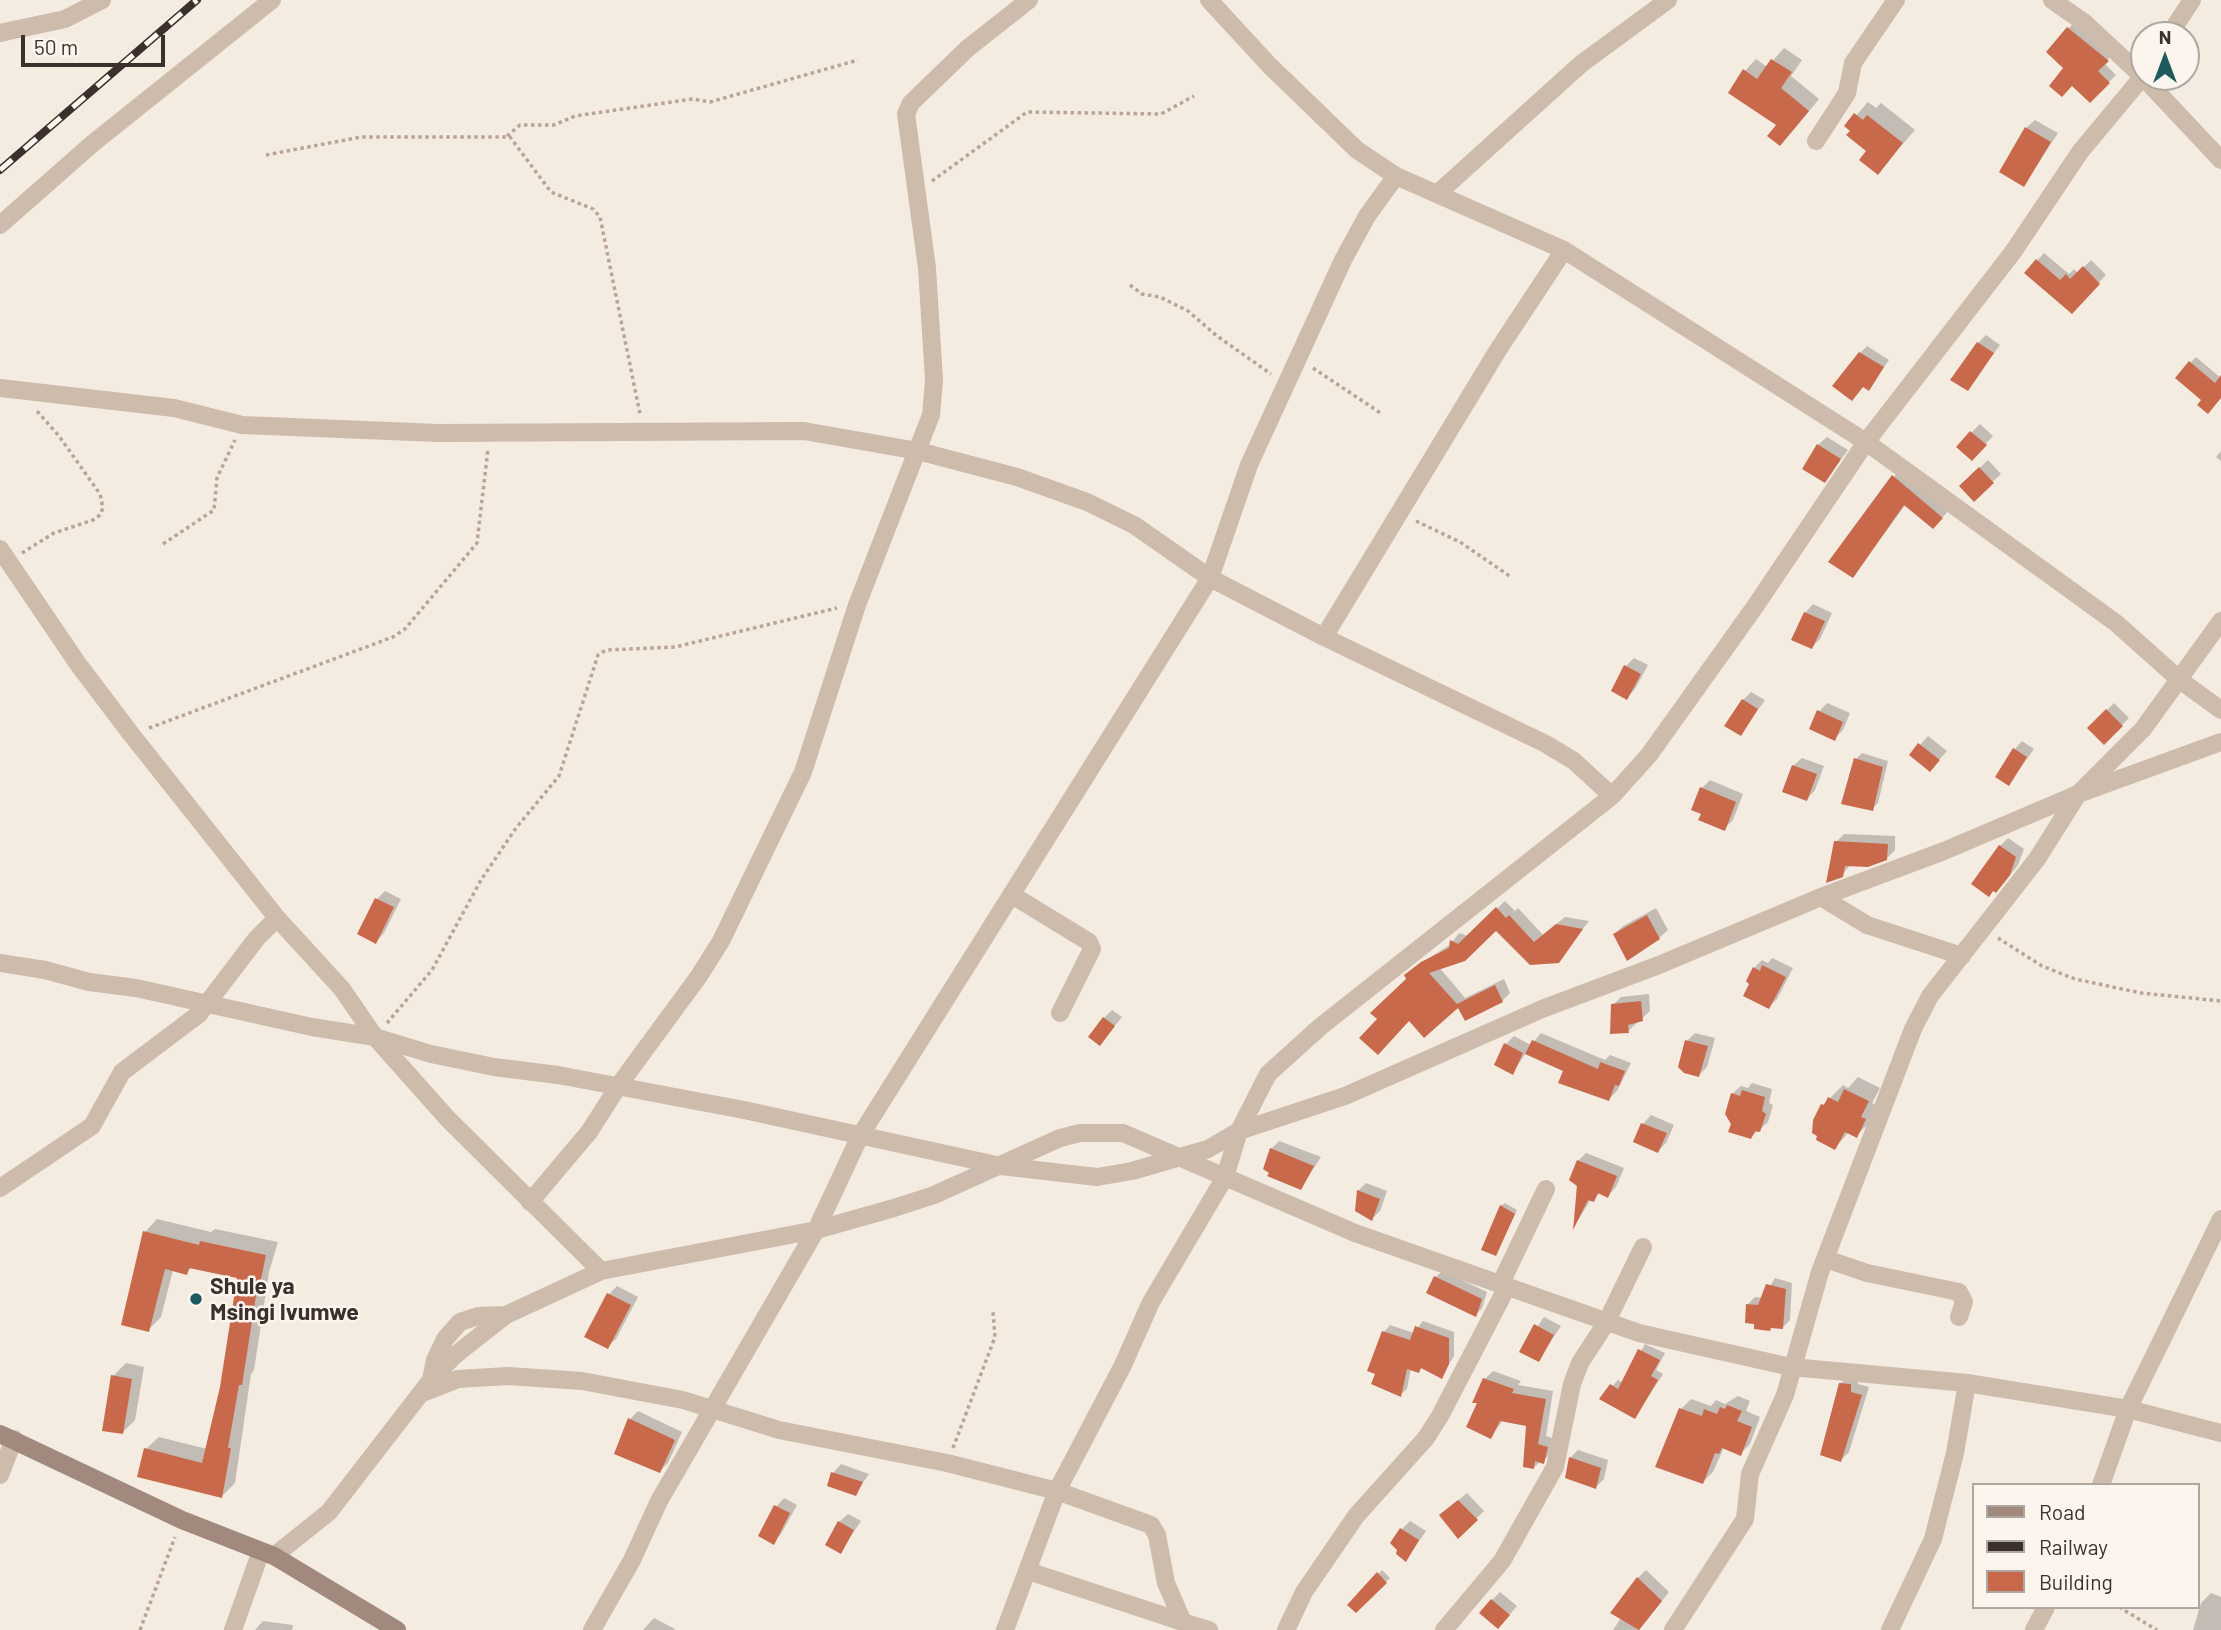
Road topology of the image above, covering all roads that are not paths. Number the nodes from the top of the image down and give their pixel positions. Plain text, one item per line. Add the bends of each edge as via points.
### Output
1 (102, 0) edge
2 (272, 0) edge
3 (1029, 0) edge
4 (1209, 0) edge
5 (1668, 0) edge
6 (1896, 0) edge
7 (2052, 0) edge
8 (2192, 0) edge
9 (2178, 21) edge
10 (4, 27) edge
11 (2130, 64) edge
12 (2131, 91) edge
13 (2157, 91) edge
14 (1816, 141) dead end
15 (2221, 160) edge
16 (1396, 176) junction
17 (1437, 194) junction
18 (0, 225) edge
19 (1564, 250) junction
20 (0, 388) edge
21 (1866, 442) junction
22 (918, 451) junction
23 (4, 555) edge
24 (1210, 578) junction
25 (2221, 621) edge
26 (1324, 637) junction
27 (2181, 681) junction
28 (2221, 710) edge
29 (2221, 742) edge
30 (2078, 794) junction
31 (1612, 796) junction
32 (1012, 895) junction
33 (1821, 897) junction
34 (276, 918) junction
35 (1962, 956) junction
36 (0, 963) edge
37 (206, 1003) junction
38 (1060, 1013) dead end
39 (375, 1037) junction
40 (618, 1085) junction
41 (1239, 1131) junction
42 (860, 1136) junction
43 (1181, 1159) junction
44 (1001, 1166) junction
45 (1225, 1178) junction
46 (0, 1188) edge
47 (1546, 1189) dead end
48 (530, 1202) junction
49 (2221, 1219) edge
50 (816, 1230) junction
51 (1643, 1247) dead end
52 (1826, 1259) junction
53 (601, 1271) junction
54 (1504, 1286) junction
55 (1959, 1317) dead end
56 (1606, 1323) junction
57 (1791, 1367) junction
58 (1967, 1383) junction
59 (425, 1387) junction
60 (713, 1408) junction
61 (2128, 1409) junction
62 (2221, 1433) edge
63 (7, 1437) edge
64 (0, 1475) edge
65 (2102, 1483) edge
66 (1057, 1491) junction
67 (268, 1553) junction
68 (1028, 1572) junction
69 (2045, 1609) edge
70 (1183, 1622) junction
71 (233, 1630) edge
72 (397, 1630) edge
73 (592, 1630) edge
74 (1005, 1630) edge
75 (1209, 1630) edge
76 (1286, 1630) edge
77 (1444, 1630) edge
78 (1673, 1630) edge
79 (1890, 1630) edge
80 (2034, 1630) edge

1 - 10 street via 65,19
2 - 18 street via 92,144
3 - 22 street via 968,48 911,103 906,114 927,268 934,380 931,415
4 - 16 street via 1357,150
5 - 17 street via 1581,64
6 - 14 street via 1853,63 1847,93
7 - 11 street
8 - 9 street
12 - 21 street via 2080,152 2012,252
13 - 15 street
16 - 17 street
16 - 24 street via 1349,249 1249,465
17 - 19 street
19 - 21 street
19 - 26 street via 1480,378
20 - 22 street via 174,408 242,425 489,433 804,431
21 - 27 street via 2116,624
21 - 31 street via 1681,712
22 - 24 street via 1017,477 1087,502 1134,525
22 - 40 street via 857,605 803,772 721,941
23 - 34 street via 78,664
24 - 26 street
24 - 32 street
25 - 27 street
26 - 31 street via 1546,744 1574,761
27 - 28 street
27 - 30 street via 2143,729
29 - 30 street
30 - 33 street
30 - 35 street via 2037,859
31 - 41 street via 1320,1027 1268,1074
32 - 38 street via 1089,942 1092,949
32 - 42 street
33 - 35 street via 1867,925
33 - 41 street via 1542,1009 1345,1096
34 - 37 street
34 - 39 street via 342,989
35 - 52 street via 1930,996 1913,1029
36 - 37 street
37 - 39 street
37 - 46 street via 199,1014 122,1072 92,1126
39 - 40 street via 494,1067
39 - 48 street
40 - 42 street
40 - 48 street via 589,1132
41 - 43 street
41 - 45 street
42 - 44 street
42 - 50 street
43 - 44 street via 1097,1177
43 - 44 street via 1123,1133 1106,1131 1060,1138
43 - 45 street
44 - 50 street via 934,1195
45 - 54 street via 1355,1233
45 - 66 street via 1151,1302
47 - 54 street
48 - 53 street
49 - 61 street
50 - 53 street
50 - 60 street
51 - 56 street
52 - 55 street via 1959,1292 1964,1303
52 - 57 street
53 - 59 street via 506,1315 454,1356
54 - 56 street
54 - 76 street via 1440,1416 1356,1516 1304,1592
56 - 57 street
56 - 77 street via 1572,1384 1555,1467 1502,1561
57 - 58 street
57 - 78 street via 1785,1395 1750,1474 1745,1519
58 - 61 street
58 - 79 street via 1933,1539
59 - 60 street via 458,1379 508,1376 582,1381
59 - 67 street via 329,1512
60 - 66 street via 779,1430 947,1463
60 - 73 street
61 - 62 street
61 - 65 street
63 - 64 street
63 - 67 street via 182,1520
66 - 68 street
66 - 70 street via 1151,1525 1166,1583
67 - 71 street
67 - 72 street
68 - 70 street
68 - 74 street
69 - 80 street
70 - 75 street

